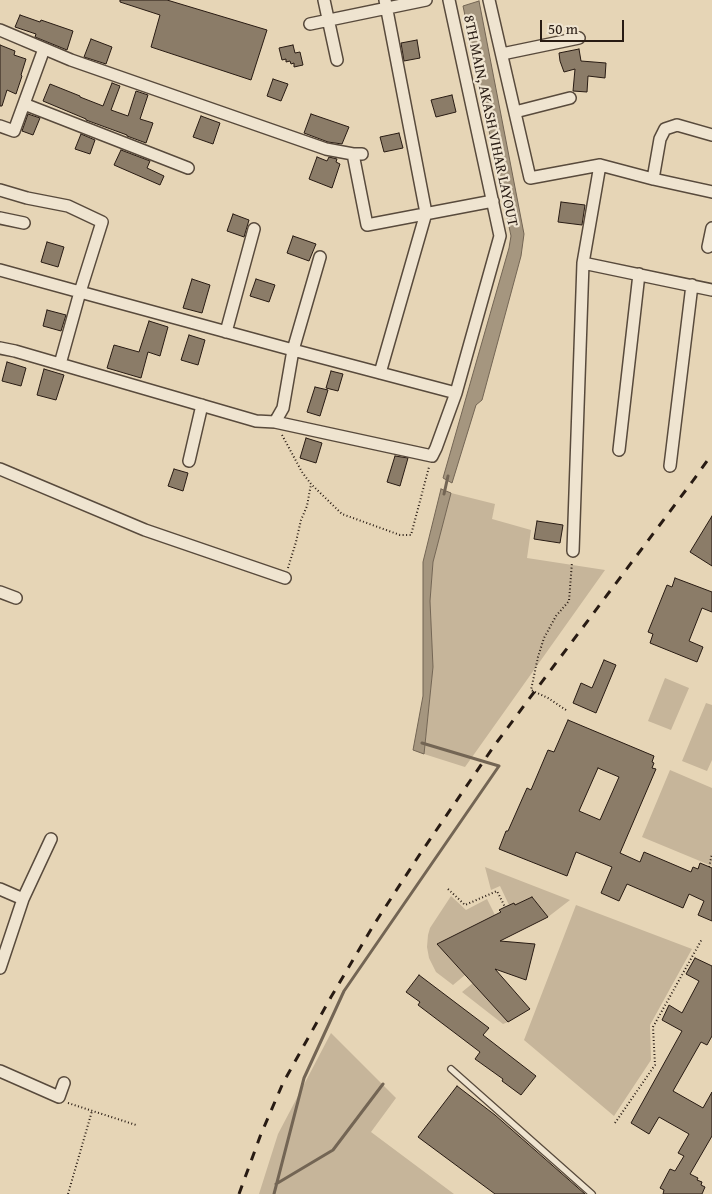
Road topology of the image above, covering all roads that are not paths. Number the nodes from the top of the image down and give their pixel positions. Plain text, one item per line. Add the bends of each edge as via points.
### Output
1 (324, 0) edge
2 (426, 0) edge
3 (449, 0) edge
4 (489, 0) edge
5 (386, 4) edge
6 (328, 20) junction
7 (310, 24) dead end
8 (0, 30) edge
9 (579, 38) dead end
10 (44, 49) junction
11 (502, 54) junction
12 (337, 60) dead end
13 (570, 98) dead end
14 (24, 104) junction
15 (515, 112) junction
16 (0, 126) edge
17 (712, 135) edge
18 (600, 165) junction
19 (188, 168) dead end
20 (653, 179) junction
21 (0, 190) edge
22 (712, 192) edge
23 (493, 201) junction
24 (426, 213) junction
25 (0, 218) edge
26 (24, 223) dead end
27 (712, 228) edge
28 (254, 229) dead end
29 (708, 246) dead end
30 (320, 257) dead end
31 (583, 263) junction
32 (0, 270) edge
33 (639, 274) junction
34 (692, 285) junction
35 (712, 290) edge
36 (80, 292) junction
37 (226, 332) junction
38 (0, 348) edge
39 (293, 350) junction
40 (60, 364) junction
41 (380, 373) junction
42 (456, 393) junction
43 (202, 405) junction
44 (275, 422) junction
45 (619, 450) dead end
46 (189, 461) dead end
47 (670, 466) dead end
48 (0, 469) edge
49 (573, 551) road end
50 (285, 578) road end
51 (0, 592) edge
52 (16, 598) dead end
53 (50, 839) dead end
54 (0, 889) edge
55 (23, 899) junction
56 (0, 968) edge
57 (451, 1069) dead end
58 (0, 1071) edge
59 (64, 1083) dead end
60 (592, 1194) edge

1 - 6 street
2 - 5 street
3 - 23 street, 8TH MAIN, AKASH VIHAR LAYOUT
4 - 11 street
5 - 6 street
5 - 24 street
6 - 7 street
6 - 12 street
8 - 10 street
9 - 11 street
10 - 14 street
10 - 24 street via 326,149 358,154 367,225
11 - 15 street
13 - 15 street
14 - 16 street via 14,131
14 - 19 street
15 - 18 street via 530,178
17 - 20 street via 677,125 665,129 660,139
18 - 20 street
18 - 31 street
20 - 22 street
21 - 36 street via 68,206 102,222
23 - 24 street
23 - 42 street, 8TH MAIN, AKASH VIHAR LAYOUT via 500,236
24 - 41 street
25 - 26 street
27 - 29 street
28 - 37 street
30 - 39 street
31 - 33 street
31 - 49 street
32 - 36 street
33 - 34 street
33 - 45 street
34 - 35 street
34 - 47 street
36 - 37 street
36 - 40 street
37 - 39 street
38 - 40 street
39 - 41 street
39 - 44 street via 284,408
40 - 43 street
41 - 42 street
42 - 44 street, 8TH MAIN, AKASH VIHAR LAYOUT via 432,456
43 - 44 street
43 - 46 street
48 - 50 street via 145,530
51 - 52 street
53 - 55 street
54 - 55 street
55 - 56 street
57 - 60 lane
58 - 59 street via 60,1098

